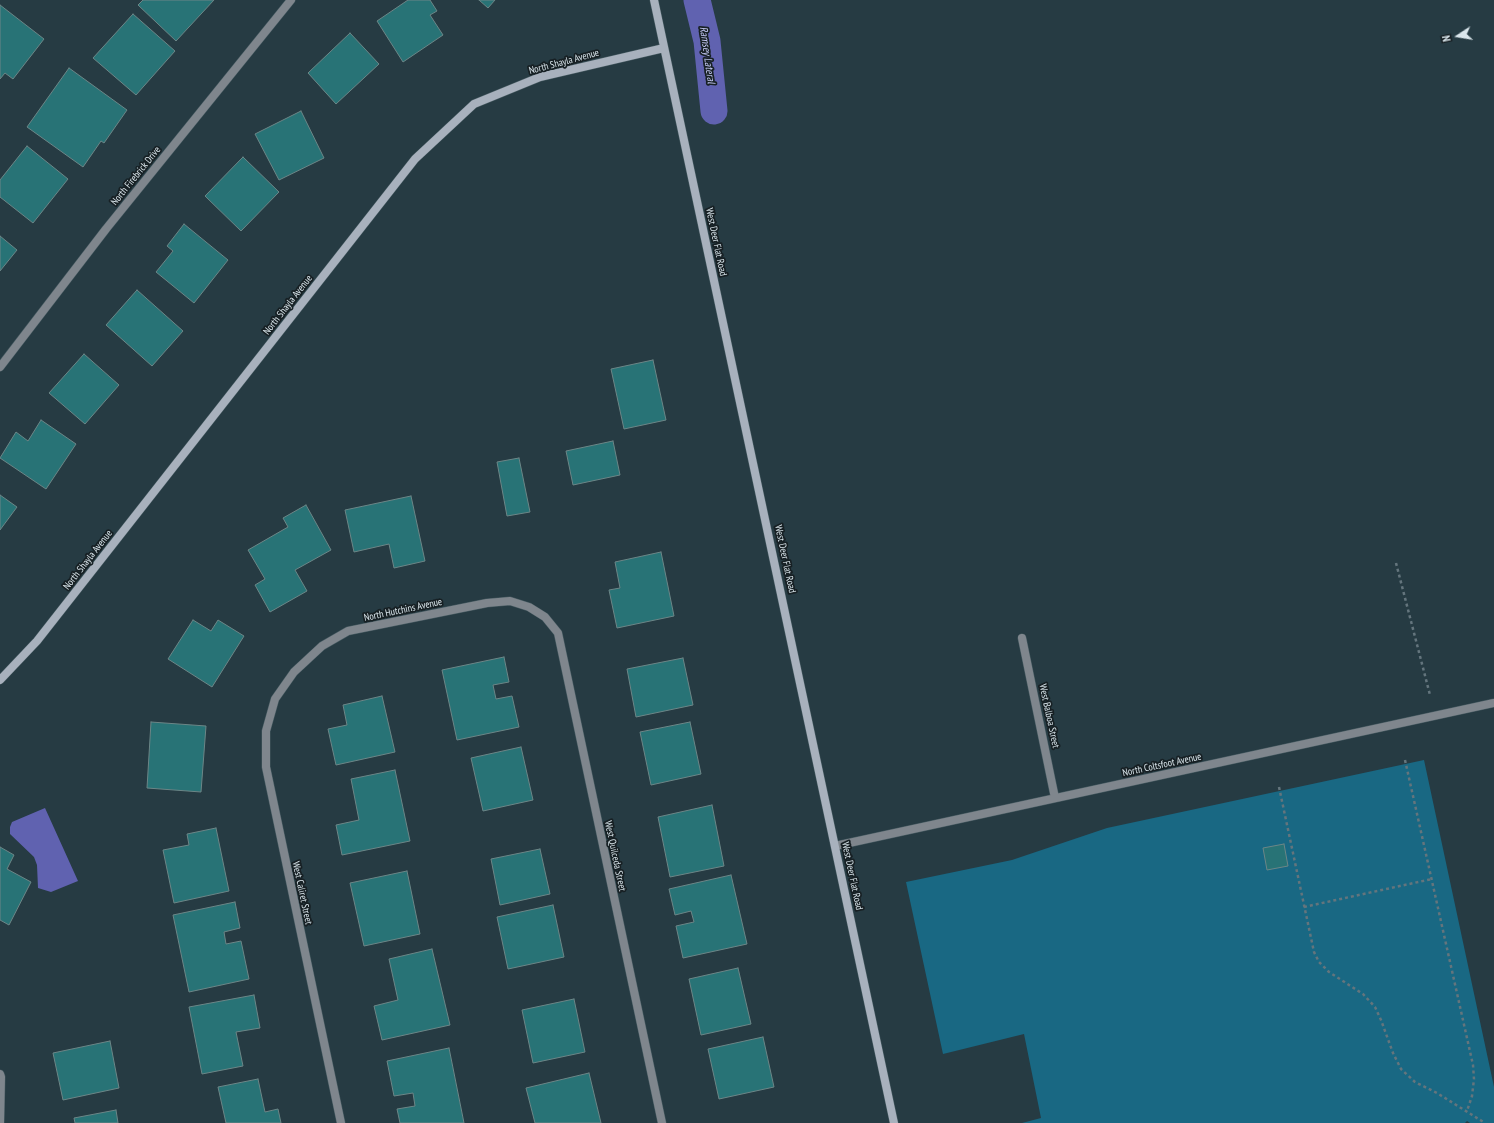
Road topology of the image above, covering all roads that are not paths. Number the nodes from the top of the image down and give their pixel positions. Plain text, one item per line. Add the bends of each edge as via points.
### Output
1 (291, 0) edge
2 (654, 0) edge
3 (664, 48) junction
4 (0, 367) edge
5 (528, 607) joint
6 (1022, 638) dead end
7 (294, 672) joint
8 (0, 680) edge
9 (1494, 703) edge
10 (1055, 798) junction
11 (835, 846) junction
12 (0, 1074) edge
13 (0, 1123) edge
14 (341, 1123) edge
15 (662, 1123) edge
16 (894, 1123) edge

1 - 4 street, North Firebrick Drive via 106,230
2 - 3 street, West Deer Flat Road
3 - 8 street, North Shayla Avenue via 540,77 474,104 415,159 38,641
3 - 11 street, West Deer Flat Road
5 - 7 street, North Hutchins Avenue via 510,601 487,603 348,631 322,646
5 - 15 street, West Quilceda Street via 545,617 558,633
6 - 10 street, West Balboa Street
7 - 14 street, West Caliret Street via 275,699 266,731 266,767
9 - 10 street, North Coltsfoot Avenue
10 - 11 street, North Coltsfoot Avenue
11 - 16 street, West Deer Flat Road
12 - 13 street

